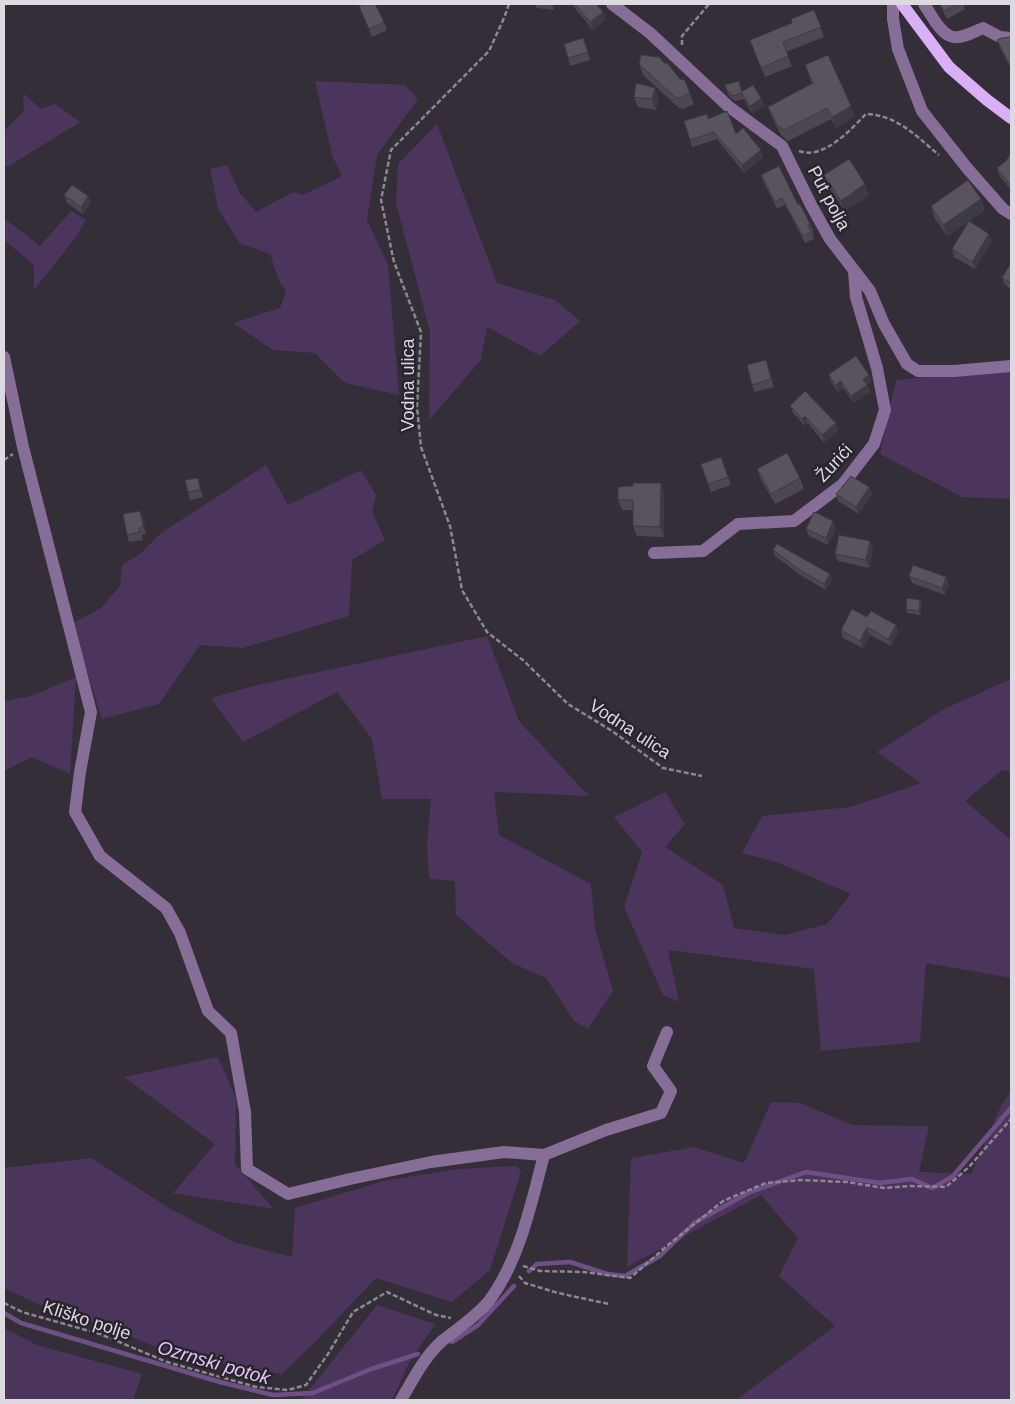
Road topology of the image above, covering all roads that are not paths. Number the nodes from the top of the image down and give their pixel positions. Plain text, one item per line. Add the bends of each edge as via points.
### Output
1 (612, 4) edge
2 (894, 4) edge
3 (902, 4) edge
4 (924, 4) edge
5 (1011, 38) edge
6 (1011, 118) edge
7 (1011, 214) edge
8 (854, 271) junction
9 (4, 356) edge
10 (1011, 366) edge
11 (654, 553) dead end
12 (667, 1032) dead end
13 (544, 1155) junction
14 (400, 1400) edge

1 - 8 street, Put polja via 650,33 728,106 782,146 830,240
2 - 7 street via 892,18 898,49 922,111 966,168
3 - 6 main road via 949,67
4 - 5 street via 944,32 953,37 984,28 1000,37
8 - 10 street, Put polja via 870,292 907,364 918,371
8 - 11 street, Žurići via 856,296 886,410 874,444 843,484 794,521 738,524 703,550
9 - 13 street via 23,447 90,712 75,812 100,856 166,908 180,933 208,1011 231,1033 245,1112 247,1168 288,1194 431,1162 504,1152
12 - 13 street via 654,1066 671,1092 661,1113 606,1130
13 - 14 street via 527,1221 509,1266 488,1302 441,1342 421,1365

